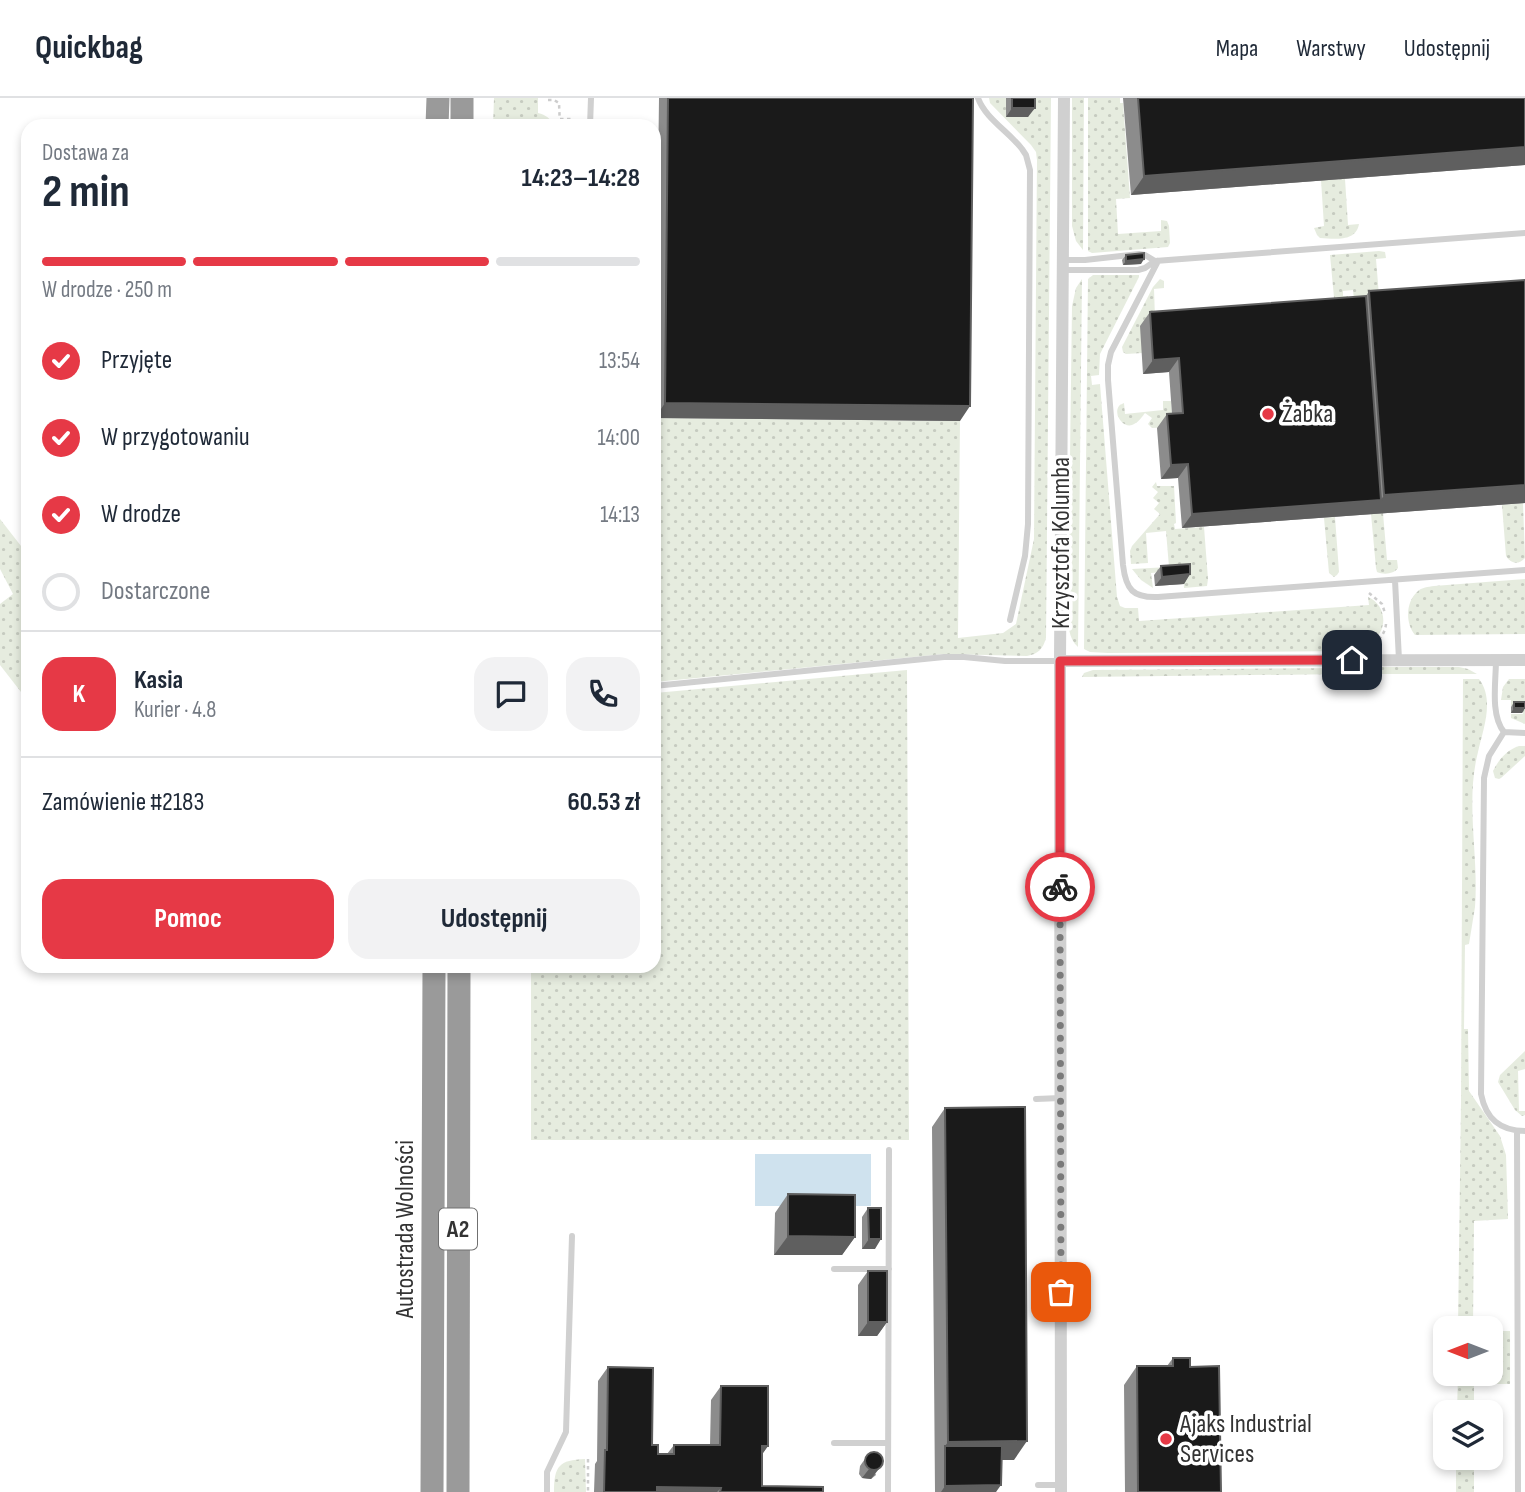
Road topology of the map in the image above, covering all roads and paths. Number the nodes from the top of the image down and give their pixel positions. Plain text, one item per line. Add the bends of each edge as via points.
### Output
1 (438, 98) edge
2 (462, 98) edge
3 (591, 98) edge
4 (978, 98) edge
5 (1064, 98) edge
6 (548, 100) dead end
7 (438, 119) edge
8 (462, 119) edge
9 (560, 119) joint
10 (572, 119) dead end
11 (590, 119) edge
12 (1525, 233) edge
13 (1156, 261) junction
14 (1063, 265) junction
15 (1525, 570) edge
16 (1395, 580) junction
17 (1369, 594) dead end
18 (1010, 620) dead end
19 (1360, 649) dead end
20 (1399, 660) junction
21 (1496, 660) junction
22 (1525, 660) edge
23 (1060, 661) junction
24 (661, 685) edge
25 (1504, 732) junction
26 (1525, 733) edge
27 (434, 973) edge
28 (459, 973) edge
29 (1061, 1098) junction
30 (1036, 1099) dead end
31 (1521, 1131) edge
32 (889, 1150) dead end
33 (572, 1236) dead end
34 (834, 1269) dead end
35 (889, 1269) junction
36 (834, 1443) dead end
37 (888, 1443) junction
38 (588, 1459) dead end
39 (1038, 1485) dead end
40 (1061, 1488) edge
41 (432, 1492) edge
42 (458, 1492) edge
43 (547, 1492) edge
44 (588, 1492) edge
45 (888, 1492) edge
46 (1518, 1492) edge

1 - 7 highway
2 - 8 highway
3 - 11 lane
4 - 18 lane via 1022,149 1030,170 1028,524
5 - 14 street, Krzysztofa Kolumba
6 - 9 path via 559,103
9 - 10 path
12 - 13 lane
13 - 14 lane via 1139,254
13 - 14 lane via 1139,270
13 - 16 lane via 1108,365 1123,565 1131,590 1158,597
14 - 23 street, Krzysztofa Kolumba
15 - 16 lane
16 - 20 lane
17 - 19 path via 1382,604 1386,625 1376,642
20 - 21 street
20 - 23 street
21 - 22 street
21 - 25 lane via 1495,713
23 - 24 lane via 944,657
23 - 29 street, Krzysztofa Kolumba
25 - 26 lane
25 - 31 lane via 1489,756 1484,779 1481,1094 1494,1121
27 - 41 highway, Autostrada Wolności / A2
28 - 42 highway, Autostrada Wolności / A2
29 - 30 lane
29 - 40 street, Krzysztofa Kolumba
31 - 46 lane
32 - 35 lane
33 - 43 lane via 566,1432 547,1472
34 - 35 lane
35 - 37 lane
36 - 37 lane
37 - 45 lane
38 - 44 path
39 - 40 lane

